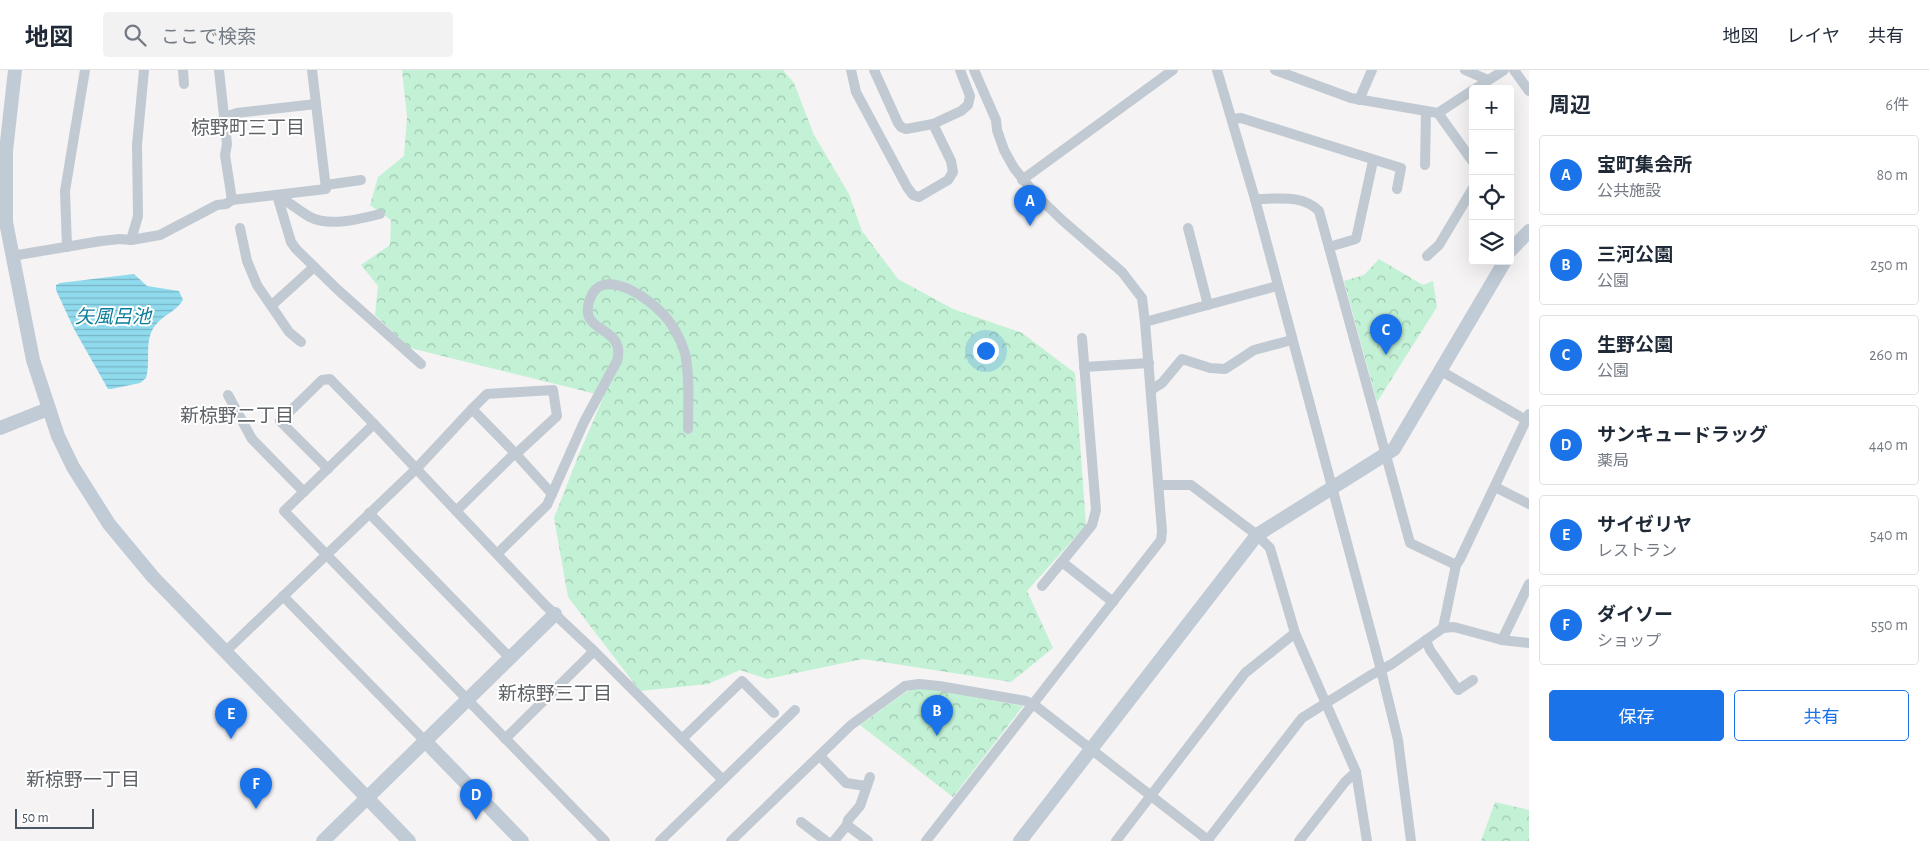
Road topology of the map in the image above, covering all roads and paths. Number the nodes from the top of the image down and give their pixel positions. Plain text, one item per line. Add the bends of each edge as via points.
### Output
1 (16, 70) edge
2 (85, 70) edge
3 (144, 70) edge
4 (183, 70) edge
5 (219, 70) edge
6 (312, 70) edge
7 (851, 70) edge
8 (874, 70) edge
9 (960, 70) edge
10 (974, 70) edge
11 (1173, 70) edge
12 (1217, 70) edge
13 (1274, 70) edge
14 (1372, 70) edge
15 (1465, 70) edge
16 (1504, 70) edge
17 (1514, 70) edge
18 (1286, 72) edge
19 (1488, 80) junction
20 (184, 84) dead end
21 (1480, 85) edge
22 (1529, 91) edge
23 (1469, 92) edge
24 (1360, 100) junction
25 (316, 104) junction
26 (1426, 111) junction
27 (1438, 113) junction
28 (224, 117) junction
29 (1232, 119) junction
30 (933, 124) junction
31 (1469, 158) edge
32 (1373, 161) junction
33 (1425, 164) dead end
34 (361, 180) dead end
35 (1022, 180) junction
36 (326, 184) junction
37 (1396, 189) dead end
38 (277, 195) junction
39 (1469, 195) edge
40 (1255, 199) junction
41 (232, 200) junction
42 (380, 214) dead end
43 (3, 221) edge
44 (240, 228) dead end
45 (1188, 228) dead end
46 (1529, 231) edge
47 (131, 240) junction
48 (67, 247) junction
49 (1329, 247) junction
50 (1514, 247) edge
51 (12, 256) junction
52 (1427, 256) dead end
53 (1503, 265) edge
54 (314, 267) junction
55 (1277, 286) junction
56 (272, 305) junction
57 (1208, 305) junction
58 (1145, 322) junction
59 (1082, 338) dead end
60 (1292, 340) junction
61 (301, 342) dead end
62 (1148, 363) junction
63 (422, 364) dead end
64 (1084, 367) junction
65 (1441, 371) junction
66 (1151, 390) junction
67 (228, 395) dead end
68 (472, 409) junction
69 (48, 410) junction
70 (1528, 417) edge
71 (374, 424) junction
72 (0, 428) edge
73 (688, 429) dead end
74 (516, 453) junction
75 (1386, 455) junction
76 (417, 468) junction
77 (328, 469) junction
78 (1159, 485) junction
79 (1495, 487) junction
80 (1332, 488) junction
81 (304, 492) junction
82 (552, 494) junction
83 (1529, 504) edge
84 (456, 511) junction
85 (369, 513) junction
86 (1257, 535) junction
87 (498, 553) junction
88 (326, 554) junction
89 (1062, 562) junction
90 (1456, 565) junction
91 (1529, 584) edge
92 (1042, 586) dead end
93 (283, 596) junction
94 (1113, 602) junction
95 (555, 614) junction
96 (1443, 628) junction
97 (1295, 633) junction
98 (1426, 640) junction
99 (1502, 640) junction
100 (1529, 643) edge
101 (594, 651) junction
102 (225, 652) junction
103 (510, 658) junction
104 (1381, 670) junction
105 (1474, 680) dead end
106 (467, 700) junction
107 (1326, 703) junction
108 (1033, 704) junction
109 (795, 710) dead end
110 (774, 713) dead end
111 (505, 739) junction
112 (682, 739) junction
113 (424, 741) junction
114 (1092, 750) junction
115 (820, 756) junction
116 (1356, 772) junction
117 (723, 780) junction
118 (1150, 796) junction
119 (367, 798) junction
120 (801, 822) dead end
121 (847, 825) junction
122 (735, 840) edge
123 (323, 841) edge
124 (409, 841) edge
125 (522, 841) edge
126 (604, 841) edge
127 (660, 841) edge
128 (826, 841) edge
129 (834, 841) edge
130 (868, 841) edge
131 (926, 841) edge
132 (1020, 841) edge
133 (1116, 841) edge
134 (1208, 841) edge
135 (1299, 841) edge
136 (1367, 841) edge
137 (1412, 841) edge

1 - 43 street via 9,112
2 - 48 street via 65,191
3 - 47 street via 137,145 138,216
4 - 20 street
5 - 28 street
6 - 25 street
7 - 30 street via 856,92 907,186 913,195 920,197 948,180 952,172 951,162
8 - 30 street via 900,127 912,129
9 - 30 street via 970,96 968,105 961,112
10 - 35 street via 996,120 1004,150
11 - 35 street
12 - 29 street
13 - 18 street
14 - 24 street
15 - 19 street
16 - 19 street
17 - 22 street
18 - 24 street
19 - 21 street
23 - 27 street
24 - 26 street
25 - 28 street
25 - 36 street
26 - 27 street
26 - 33 street
27 - 31 street
28 - 41 street via 225,155
29 - 32 street via 1241,118
29 - 40 street
32 - 37 street via 1402,168
32 - 49 street via 1356,239
34 - 36 street
35 - 58 street via 1122,272 1142,298
36 - 38 street via 326,189
38 - 41 street
38 - 42 street via 314,219 332,222
38 - 54 street via 291,242
39 - 52 street via 1439,245
40 - 49 street via 1302,199 1313,205 1319,211
40 - 55 street
41 - 47 street via 160,235
43 - 51 street
44 - 56 street via 250,270
45 - 57 street
46 - 50 street
47 - 48 street
48 - 51 street
49 - 75 street
51 - 69 street via 33,360
53 - 65 street
54 - 56 street
54 - 63 street
55 - 57 street
55 - 60 street
56 - 61 street via 289,332
57 - 58 street
58 - 62 street
59 - 64 street
60 - 66 street via 1254,350 1225,369 1182,359 1162,383
60 - 80 street
62 - 64 street
62 - 66 street
64 - 89 street via 1096,510 1092,526
65 - 70 street
65 - 75 street via 1394,449
66 - 78 street
67 - 81 street via 252,439
68 - 74 street
68 - 74 street via 488,394 553,390 557,416
68 - 76 street
69 - 72 street
69 - 102 street via 73,467 109,524 153,577
70 - 79 street
71 - 76 street
71 - 77 street
71 - 77 street via 330,379 322,380 280,421
73 - 82 street via 685,352 676,332 650,301 624,287 604,285 590,300 589,315 593,325 607,332 616,342 617,362 584,422
74 - 82 street
74 - 84 street
75 - 80 street
75 - 90 street via 1410,543
76 - 84 street
76 - 85 street
77 - 81 street
78 - 86 street via 1190,485
78 - 94 street via 1161,540
79 - 83 street
79 - 90 street
80 - 86 street
80 - 104 street
81 - 88 street via 284,511
82 - 87 street via 547,505
84 - 87 street
85 - 88 street
85 - 103 street
86 - 97 street via 1272,555
86 - 114 street
87 - 95 street
88 - 93 street
88 - 106 street
89 - 92 street
89 - 94 street
90 - 96 street
91 - 99 street
93 - 102 street
93 - 113 street
94 - 108 street
95 - 101 street
95 - 103 street
96 - 98 street
96 - 99 street via 1454,627
97 - 107 street
97 - 118 street via 1246,674
98 - 104 street
98 - 105 street via 1458,690
99 - 100 street
101 - 111 street
101 - 112 street
102 - 119 street
103 - 106 street
104 - 107 street
104 - 137 street via 1398,740
106 - 111 street
106 - 113 street
107 - 116 street
107 - 134 street via 1302,718
108 - 114 street
108 - 115 street via 939,686 905,686 850,725
108 - 131 street
109 - 117 street
110 - 112 street via 742,681
111 - 126 street
112 - 117 street
113 - 119 street
113 - 125 street
114 - 118 street
114 - 132 street
115 - 121 street via 846,783 868,782 860,806
115 - 122 street
116 - 135 street
116 - 136 street
117 - 127 street
118 - 133 street
118 - 134 street
119 - 123 street
119 - 124 street
120 - 128 street
121 - 129 street
121 - 130 street

